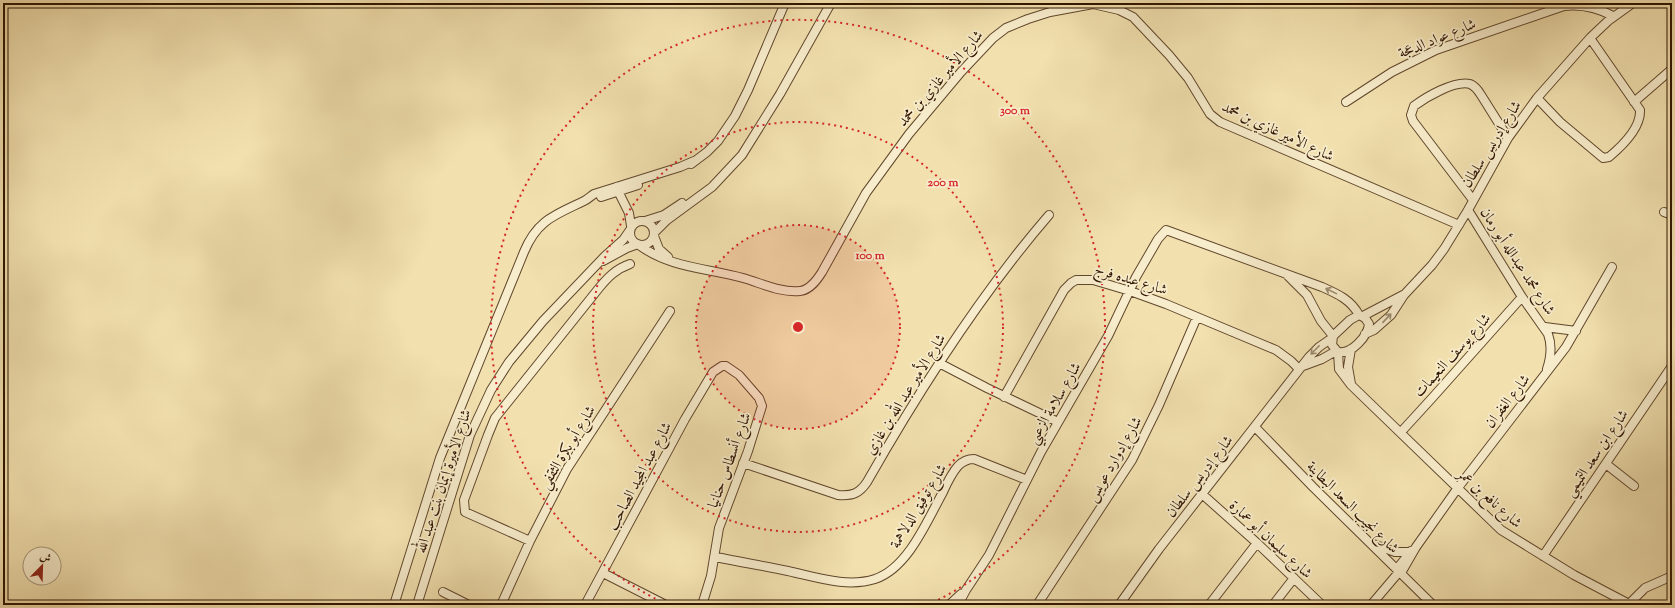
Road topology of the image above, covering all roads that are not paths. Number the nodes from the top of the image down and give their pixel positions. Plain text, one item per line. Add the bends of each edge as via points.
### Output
1 (785, 3) edge
2 (831, 3) edge
3 (1633, 3) edge
4 (1613, 16) junction
5 (1590, 38) junction
6 (1672, 69) edge
7 (1537, 98) junction
8 (1346, 102) dead end
9 (1634, 102) junction
10 (1508, 138) junction
11 (744, 149) junction
12 (620, 188) junction
13 (1473, 200) junction
14 (1468, 210) junction
15 (1664, 212) dead end
16 (1049, 214) dead end
17 (1672, 215) edge
18 (644, 221) junction
19 (1459, 225) junction
20 (630, 228) junction
21 (654, 234) junction
22 (638, 245) junction
23 (599, 263) junction
24 (630, 264) dead end
25 (687, 266) junction
26 (1612, 267) dead end
27 (1286, 274) junction
28 (1130, 291) junction
29 (1404, 295) junction
30 (1522, 297) junction
31 (670, 311) dead end
32 (1361, 316) junction
33 (1197, 317) junction
34 (1544, 327) junction
35 (1576, 331) junction
36 (1365, 334) junction
37 (1332, 337) junction
38 (1351, 349) junction
39 (1337, 351) junction
40 (939, 363) junction
41 (722, 366) joint
42 (1672, 366) edge
43 (1301, 368) junction
44 (1546, 373) junction
45 (1351, 385) junction
46 (1004, 397) junction
47 (1058, 422) junction
48 (1255, 427) junction
49 (1401, 432) junction
50 (743, 463) junction
51 (1606, 464) junction
52 (1027, 480) junction
53 (1634, 486) dead end
54 (1457, 489) junction
55 (1202, 494) junction
56 (530, 541) junction
57 (1367, 541) junction
58 (1257, 542) junction
59 (1412, 549) junction
60 (1543, 556) junction
61 (716, 557) junction
62 (1399, 571) junction
63 (603, 574) junction
64 (1672, 576) edge
65 (1294, 578) junction
66 (966, 590) junction
67 (443, 592) dead end
68 (394, 605) edge
69 (417, 605) edge
70 (469, 605) edge
71 (501, 605) edge
72 (585, 605) edge
73 (666, 605) edge
74 (702, 605) edge
75 (949, 605) edge
76 (958, 605) edge
77 (1037, 605) edge
78 (1119, 605) edge
79 (1209, 605) edge
80 (1273, 605) edge
81 (1322, 605) edge
82 (1371, 605) edge
83 (1432, 605) edge
84 (1630, 605) edge

1 - 12 street via 748,90 718,141 694,161
2 - 11 street via 780,94
3 - 4 street, شارع إدريس سلطان
4 - 5 street, شارع إدريس سلطان
4 - 8 street, شارع عواد الدعجة via 1588,6 1564,6 1436,50 1392,72
5 - 7 street, شارع إدريس سلطان
5 - 9 street
6 - 9 street
7 - 9 street via 1560,122 1605,159 1636,125 1640,110
7 - 10 street, شارع إدريس سلطان
10 - 13 street, شارع إدريس سلطان
10 - 13 street via 1477,88 1471,84 1455,85 1414,106 1411,115 1413,121
11 - 18 street via 696,195 664,215
11 - 21 street via 742,155 712,188 667,220
12 - 18 street via 633,211
12 - 20 street via 629,213
12 - 68 street via 594,194 550,217 541,224 528,242 440,458
13 - 14 street, شارع إدريس سلطان
14 - 19 street, شارع إدريس سلطان
14 - 30 street, شارع محمد عبدالله أبو رمان
15 - 17 street
16 - 40 street, شارع الأمير عبد الله بن غازي
18 - 20 street via 636,222
18 - 21 street via 652,226
19 - 25 street, شارع الأمير غازي بن محمد via 1220,122 1210,114 1188,78 1169,55 1133,17 1119,10 1092,4 1043,14 1006,28 993,38 961,72 886,164 866,193 822,272 806,290 788,291 742,277
19 - 29 street, شارع إدريس سلطان via 1432,265
20 - 22 street via 630,237
20 - 23 street, شارع الأميرة إيمان بنت عبد الله
21 - 22 street via 650,242
21 - 25 street via 656,245 662,253
22 - 23 street, شارع الأميرة إيمان بنت عبد الله
22 - 25 street via 659,257
23 - 69 street, شارع الأميرة إيمان بنت عبد الله via 526,341 485,399 464,450
24 - 56 street, شارع الأميرة إيمان بنت عبد الله via 613,272 599,288 492,424 464,500 465,512
26 - 35 street, شارع الغفران
27 - 28 street, شارع سلامة الزعبي via 1166,230 1158,239
32 -> 27 street via 1353,305 1335,293
27 - 37 street via 1307,295
28 - 33 street, شارع عبده فرج
28 - 46 street, شارع عبده فرج via 1093,280 1082,279 1071,283 1064,290
28 - 47 street, شارع سلامة الزعبي via 1108,336
29 - 32 street, شارع إدريس سلطان
36 -> 29 street, شارع إدريس سلطان via 1374,330 1390,315
30 - 34 street, شارع محمد عبدالله أبو رمان
30 - 49 street, شارع يوسف النعيمات
31 - 56 street, شارع أبو بكرة الثقفي via 574,457
32 - 36 street via 1368,320 1369,324
32 - 37 street, شارع إدريس سلطان via 1350,320
33 - 43 street, شارع عبده فرج via 1276,350
33 - 77 street, شارع إدوارد عويس via 1130,465
34 - 35 street, شارع محمد عبدالله أبو رمان
34 - 44 street, شارع محمد عبدالله أبو رمان via 1551,346
35 - 44 street, شارع الغفران
36 - 38 street, شارع إدريس سلطان
37 - 39 street, شارع نافع بن عمر via 1332,345
37 -> 43 street, شارع إدريس سلطان via 1319,346
38 - 39 street via 1345,352
38 - 45 street via 1348,367
39 - 43 street
39 - 45 street, شارع نافع بن عمر via 1339,369
40 - 46 street
40 - 50 street, شارع الأمير عبد الله بن غازي via 859,493 838,495
41 - 50 street, شارع أنسطاس حنانيا via 739,375 761,402 761,412
41 - 63 street, شارع عبد المجيد الصاحب via 713,372 685,419
42 - 51 street, شارع ابن سعد التميمي
43 - 48 street, شارع إدريس سلطان
44 - 54 street, شارع الغفران
45 - 49 street, شارع نافع بن عمر
46 - 47 street
47 - 52 street, شارع سلامة الزعبي
48 - 55 street, شارع إدريس سلطان
48 - 57 street, شارع نجيب السعد البطاينة
49 - 54 street, شارع نافع بن عمر
50 - 61 street, شارع أنسطاس حنانيا via 717,535
51 - 53 street
51 - 60 street, شارع ابن سعد التميمي
52 - 61 street, شارع توفيق الدلاهمة via 974,459 963,461 949,480 910,550 895,568 875,579 856,582 832,581
52 - 66 street, شارع سلامة الزعبي via 989,555
54 - 59 street, شارع الغفران
54 - 60 street, شارع نافع بن عمر via 1501,530
55 - 58 street, شارع سليمان أبو عمارة
55 - 78 street, شارع إدريس سلطان
56 - 71 street, شارع أبو بكرة الثقفي
57 - 59 street via 1395,552
57 - 62 street, شارع نجيب السعد البطاينة
58 - 65 street, شارع سليمان أبو عمارة
58 - 79 street
59 - 62 street, شارع الغفران
60 - 84 street, شارع نافع بن عمر
61 - 74 street, شارع أنسطاس حنانيا
62 - 82 street, شارع الغفران
62 - 83 street, شارع نجيب السعد البطاينة
63 - 72 street, شارع عبد المجيد الصاحب
63 - 73 street
64 - 84 street via 1645,588
65 - 80 street
65 - 81 street, شارع سليمان أبو عمارة
66 - 75 street, شارع سلامة الزعبي
66 - 76 street, شارع سلامة الزعبي
67 - 70 street

